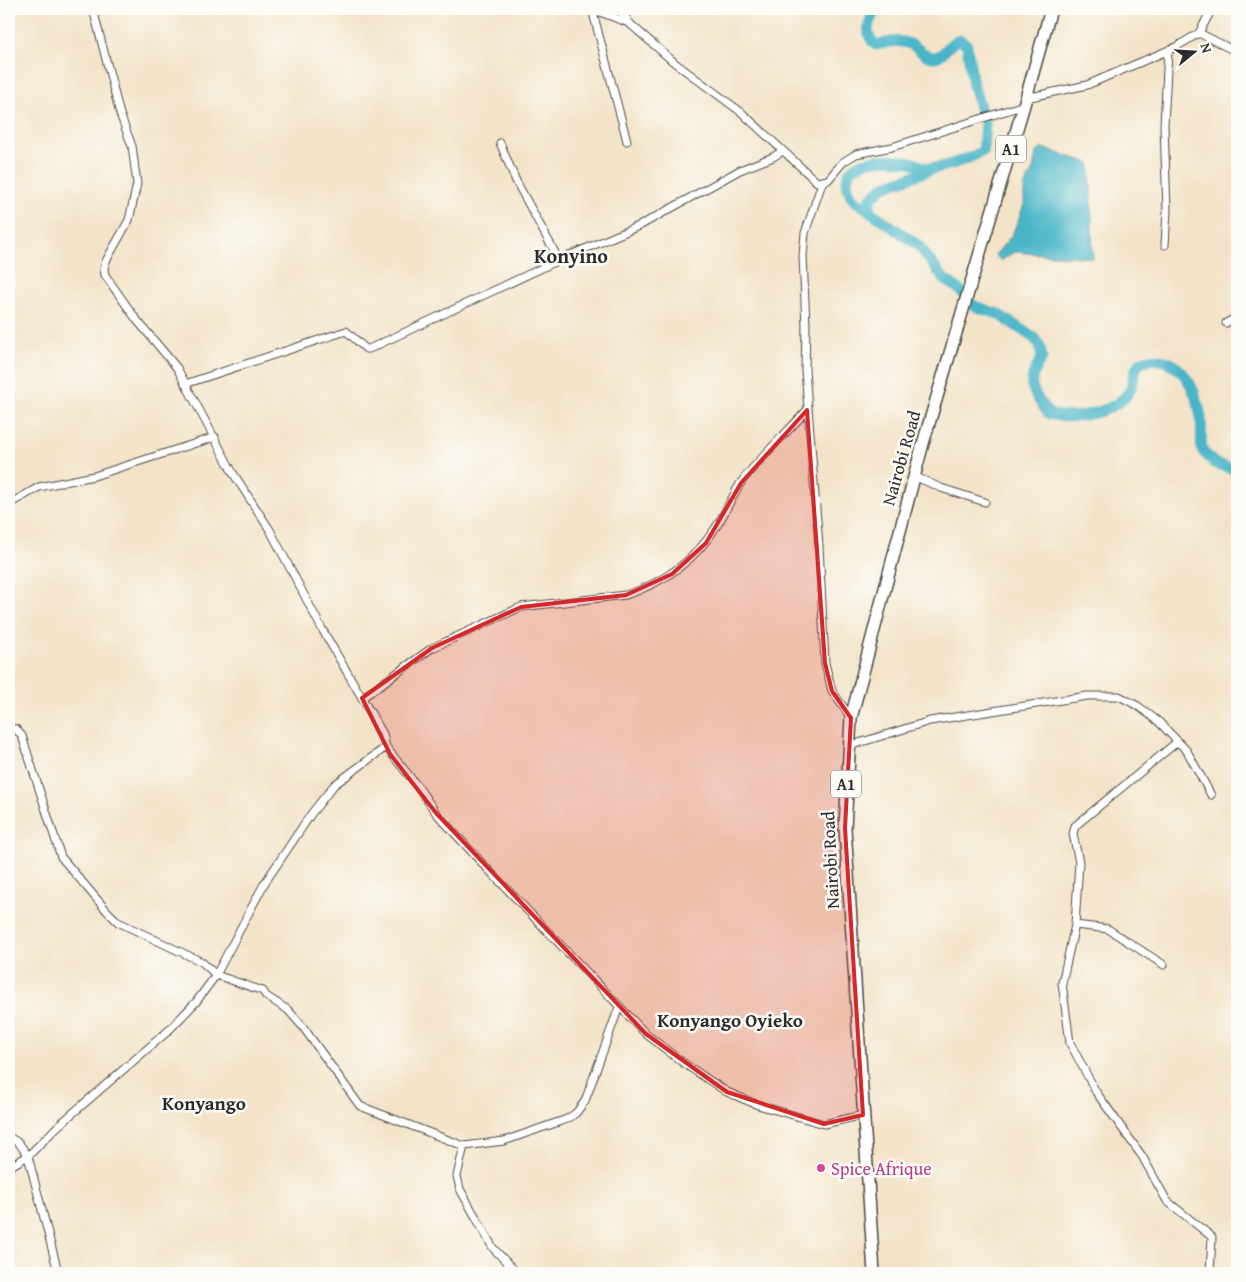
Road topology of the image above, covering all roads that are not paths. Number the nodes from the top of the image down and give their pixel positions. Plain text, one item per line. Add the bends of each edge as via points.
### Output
1 (93, 9) edge
2 (592, 9) edge
3 (618, 9) edge
4 (1051, 9) edge
5 (1212, 9) edge
6 (629, 22) junction
7 (1199, 34) junction
8 (1168, 51) junction
9 (1237, 52) edge
10 (1025, 102) junction
11 (627, 141) dead end
12 (500, 143) dead end
13 (781, 152) dead end
14 (822, 183) junction
15 (1165, 244) dead end
16 (559, 260) junction
17 (1237, 317) edge
18 (1226, 323) dead end
19 (185, 384) junction
20 (807, 410) junction
21 (215, 437) junction
22 (914, 476) junction
23 (985, 502) dead end
24 (9, 504) edge
25 (362, 698) junction
26 (851, 718) junction
27 (9, 728) edge
28 (1177, 742) junction
29 (849, 746) junction
30 (386, 747) junction
31 (1211, 795) dead end
32 (1075, 925) junction
33 (1164, 965) dead end
34 (216, 975) junction
35 (619, 1006) junction
36 (863, 1114) junction
37 (9, 1137) edge
38 (464, 1146) junction
39 (28, 1156) junction
40 (9, 1167) edge
41 (62, 1273) edge
42 (517, 1273) edge
43 (874, 1273) edge
44 (1210, 1273) edge

1 - 19 street via 120,114 132,146 138,184 129,220 106,261 105,276 168,356
2 - 6 street
2 - 11 street
3 - 6 street
4 - 10 highway, A1
5 - 7 street
6 - 14 street via 653,45 741,112
7 - 8 street
7 - 9 street
8 - 10 street via 1088,86
8 - 15 street via 1164,125
10 - 14 street via 971,123 848,157
10 - 22 highway, Nairobi Road / A1
12 - 16 street via 516,181
13 - 16 street via 740,170 641,225
14 - 20 street via 805,232 803,256
16 - 19 street via 369,350 346,331
17 - 18 street
19 - 21 street
20 - 25 street via 741,483 706,542 672,574 626,595 521,607 432,648
20 - 26 street via 825,663 832,691
21 - 24 street via 94,476 45,485
21 - 25 street
22 - 23 street
22 - 26 highway, Nairobi Road / A1
25 - 30 street via 383,734
26 - 29 highway, Nairobi Road / A1
27 - 34 street via 16,729 22,736 61,857 68,867 118,922 188,954
28 - 29 street via 1160,722 1138,706 1119,696 1106,694 930,721
28 - 31 street via 1187,751
28 - 32 street via 1075,826 1079,862
29 - 36 highway, Nairobi Road / A1 via 845,828
30 - 34 street via 334,785 311,814 264,884
30 - 35 street via 451,830
32 - 33 street via 1108,929
32 - 44 street via 1062,983 1070,1043 1096,1092 1142,1156 1167,1201 1212,1237
34 - 38 street via 262,991 288,1010 304,1027 360,1106
34 - 39 street via 196,1002 168,1030
35 - 36 street via 646,1034 727,1092 758,1105 824,1124
35 - 38 street via 585,1101 576,1113 504,1141
36 - 43 highway, Nairobi Road / A1
37 - 39 street via 20,1143
38 - 42 street via 458,1176 460,1189 493,1248
39 - 40 street
39 - 41 street via 57,1268

